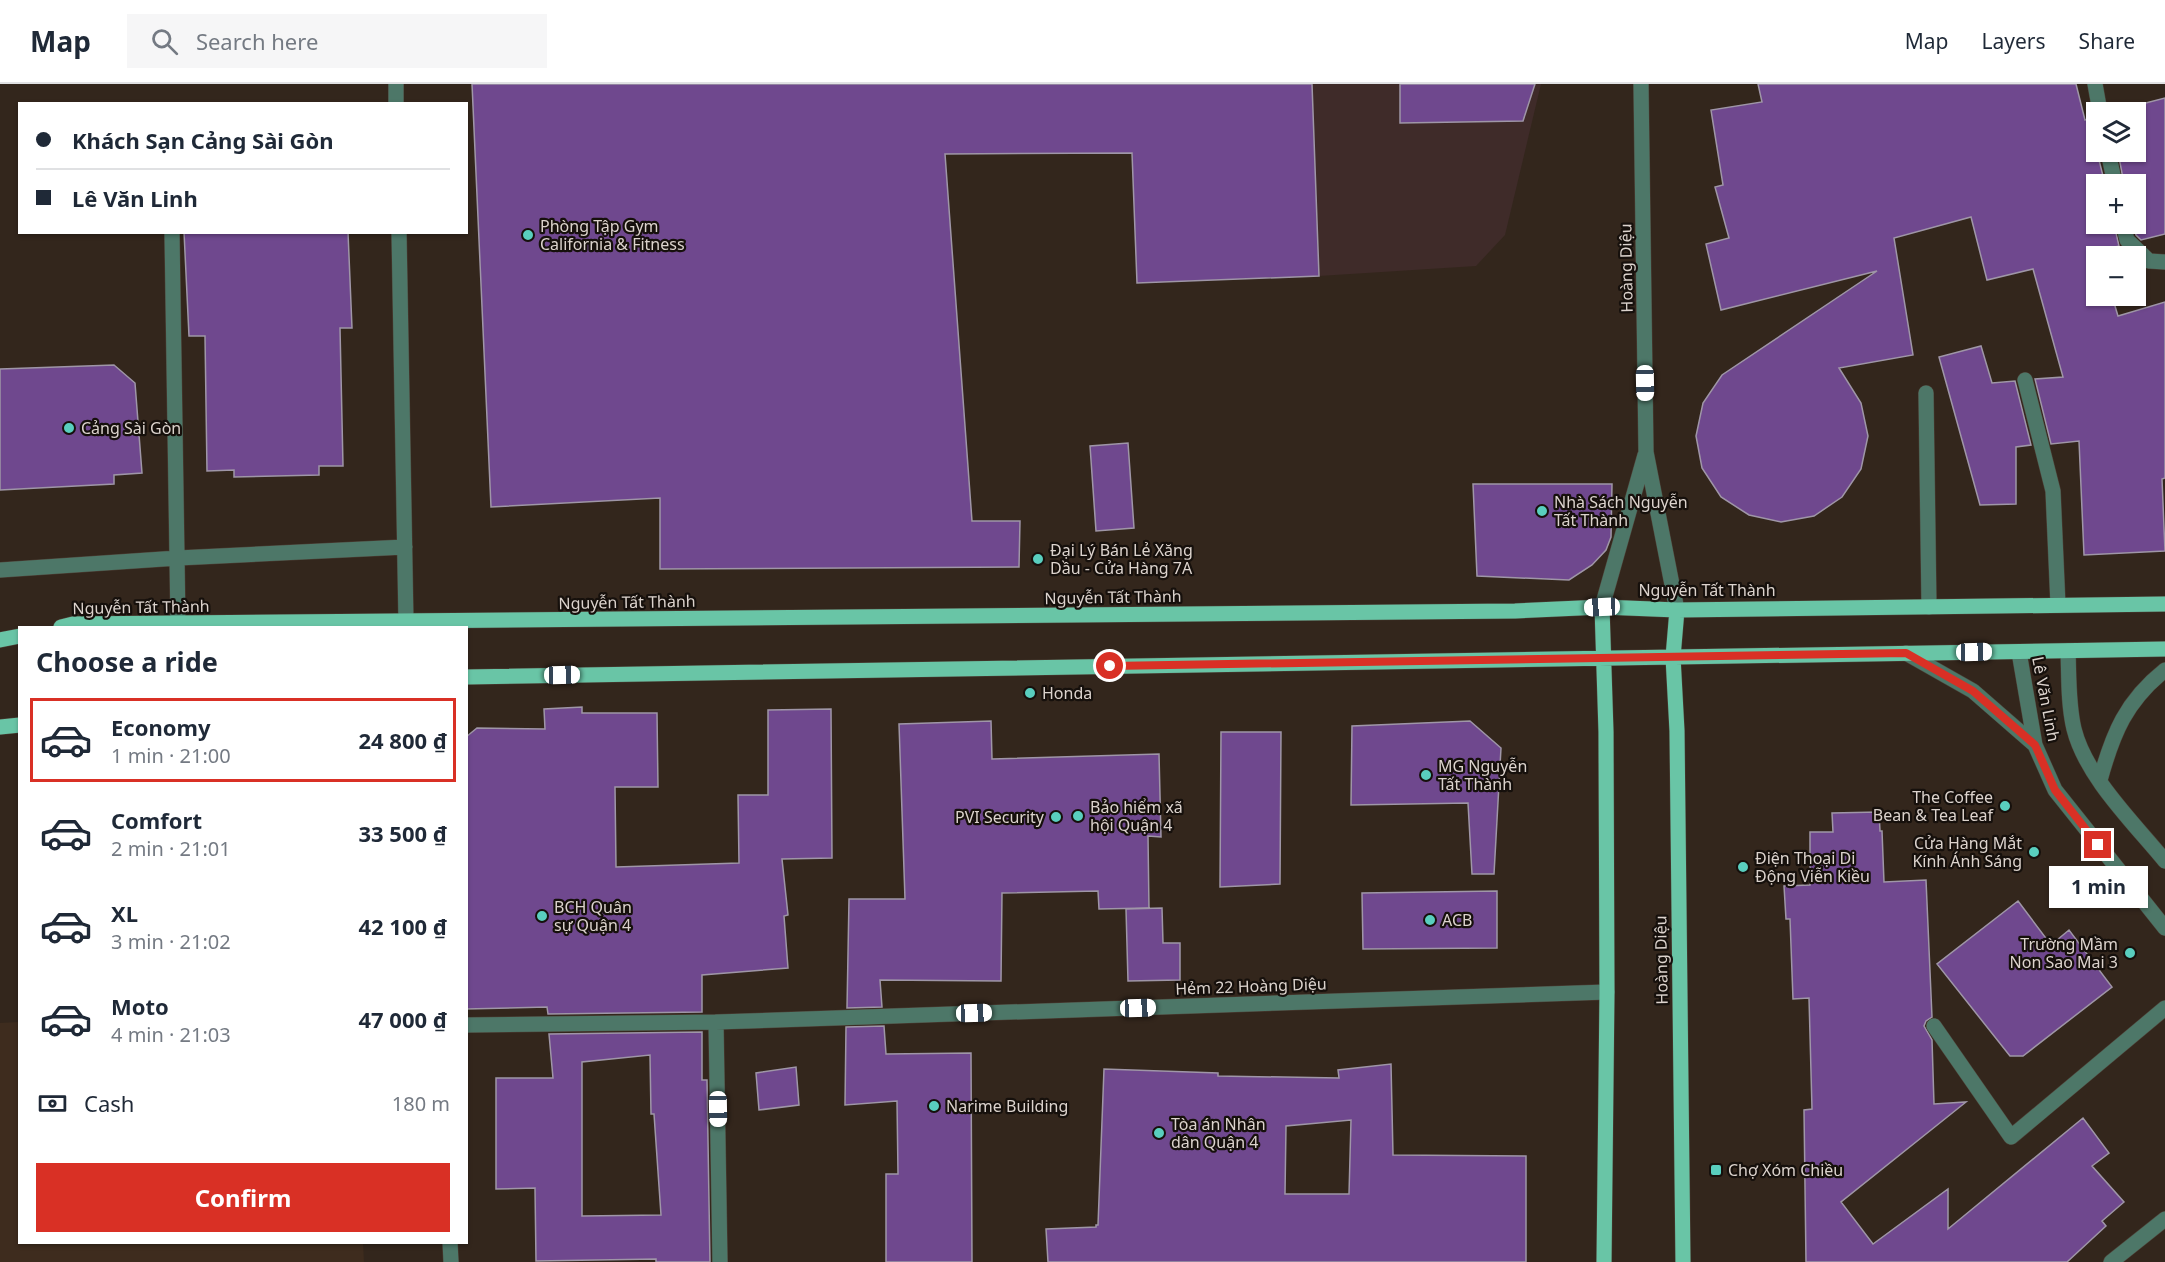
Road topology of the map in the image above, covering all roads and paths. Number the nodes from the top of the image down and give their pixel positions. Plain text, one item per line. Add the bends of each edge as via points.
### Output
1 (396, 84) edge
2 (1641, 84) edge
3 (2095, 84) edge
4 (396, 102) edge
5 (2098, 102) edge
6 (172, 234) edge
7 (399, 234) edge
8 (2126, 234) edge
9 (2165, 262) edge
10 (2025, 380) dead end
11 (1926, 393) dead end
12 (1646, 452) junction
13 (405, 547) junction
14 (178, 558) junction
15 (0, 570) edge
16 (2058, 604) junction
17 (2165, 604) edge
18 (1602, 607) junction
19 (1929, 607) junction
20 (1677, 610) junction
21 (406, 622) junction
22 (178, 623) junction
23 (65, 626) edge
24 (18, 636) edge
25 (0, 640) edge
26 (2165, 649) edge
27 (2068, 651) junction
28 (2019, 652) junction
29 (1906, 653) junction
30 (1673, 657) junction
31 (1602, 658) junction
32 (2165, 670) edge
33 (468, 677) edge
34 (18, 725) edge
35 (0, 727) edge
36 (2035, 745) junction
37 (2100, 780) junction
38 (2165, 861) edge
39 (2165, 928) edge
40 (1607, 992) junction
41 (2165, 1008) edge
42 (716, 1022) junction
43 (468, 1025) edge
44 (1934, 1026) dead end
45 (2165, 1219) edge
46 (450, 1244) edge
47 (451, 1262) edge
48 (720, 1262) edge
49 (1604, 1262) edge
50 (1683, 1262) edge
51 (2111, 1262) edge

1 - 4 street
2 - 12 street, Hoàng Diệu
3 - 5 street
6 - 14 street
7 - 13 street
8 - 9 street via 2149,261
10 - 16 street via 2053,491
11 - 19 street
12 - 18 street, Hoàng Diệu
12 - 20 street, Hoàng Diệu
13 - 14 street
13 - 21 street
14 - 15 street
14 - 22 street
16 - 17 main road, Nguyễn Tất Thành
16 - 19 main road, Nguyễn Tất Thành
18 - 20 main road, Nguyễn Tất Thành
18 - 21 main road, Nguyễn Tất Thành
18 - 31 main road
19 - 20 main road, Nguyễn Tất Thành
20 - 30 main road, Hoàng Diệu
21 - 22 main road, Nguyễn Tất Thành
22 - 23 main road, Nguyễn Tất Thành
24 - 25 main road
26 - 27 main road
27 - 28 main road
27 - 37 street, Lê Văn Linh via 2074,728 2083,755
28 - 29 main road
28 - 36 street, Lê Văn Linh
29 - 30 main road
29 - 36 street via 1973,691
30 - 31 main road
30 - 50 main road, Hoàng Diệu
31 - 33 main road
31 - 40 main road
32 - 37 street via 2147,684 2127,710 2111,740
34 - 35 main road
36 - 39 street, Lê Văn Linh via 2060,798
37 - 38 street, Lê Văn Linh
40 - 42 street, Hẻm 22 Hoàng Diệu
40 - 49 main road
41 - 44 street via 2011,1137
42 - 43 street, Hẻm 22 Hoàng Diệu
42 - 48 street
45 - 51 street
46 - 47 street

